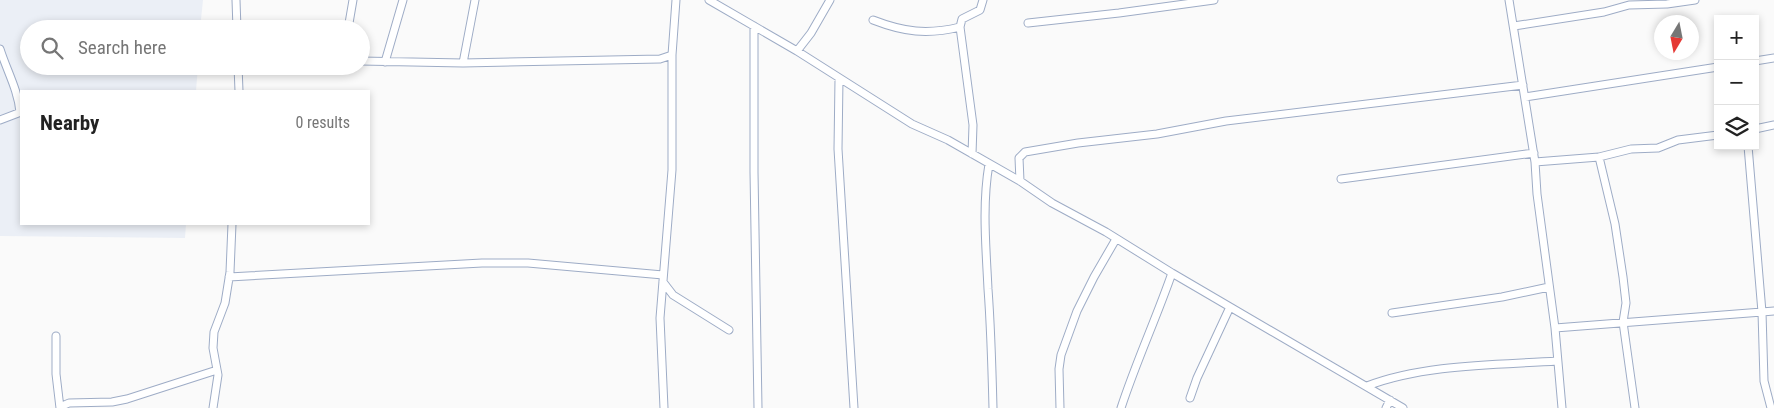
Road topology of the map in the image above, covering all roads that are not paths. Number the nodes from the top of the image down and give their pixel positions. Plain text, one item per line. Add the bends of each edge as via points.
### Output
1 (236, 0) edge
2 (353, 0) edge
3 (403, 0) edge
4 (475, 0) edge
5 (676, 0) edge
6 (709, 0) edge
7 (830, 0) edge
8 (982, 0) edge
9 (1214, 0) edge
10 (1509, 0) edge
11 (1695, 0) edge
12 (1161, 4) edge
13 (237, 20) edge
14 (350, 20) edge
15 (873, 20) dead end
16 (1028, 23) dead end
17 (754, 26) junction
18 (1514, 26) junction
19 (960, 27) junction
20 (0, 49) edge
21 (797, 51) junction
22 (672, 55) junction
23 (1774, 58) edge
24 (1759, 60) edge
25 (370, 61) edge
26 (385, 62) junction
27 (463, 62) junction
28 (1714, 68) edge
29 (238, 75) edge
30 (840, 79) junction
31 (1523, 85) junction
32 (239, 90) edge
33 (1525, 97) junction
34 (20, 104) edge
35 (20, 112) edge
36 (0, 120) edge
37 (1774, 125) edge
38 (1759, 128) edge
39 (1714, 135) edge
40 (1748, 150) edge
41 (1534, 153) junction
42 (972, 154) junction
43 (1599, 157) junction
44 (1535, 162) junction
45 (989, 164) junction
46 (1342, 180) dead end
47 (1020, 181) junction
48 (232, 225) edge
49 (1116, 239) junction
50 (1172, 274) junction
51 (229, 277) junction
52 (663, 279) junction
53 (1549, 287) junction
54 (1230, 307) junction
55 (1774, 311) edge
56 (1762, 312) junction
57 (1392, 313) dead end
58 (1624, 322) junction
59 (1555, 328) junction
60 (729, 330) dead end
61 (56, 336) dead end
62 (1557, 361) junction
63 (217, 370) junction
64 (1367, 386) junction
65 (1190, 398) dead end
66 (1390, 400) junction
67 (60, 407) edge
68 (213, 408) edge
69 (664, 408) edge
70 (758, 408) edge
71 (854, 408) edge
72 (993, 408) edge
73 (1060, 408) edge
74 (1121, 408) edge
75 (1386, 408) edge
76 (1403, 408) edge
77 (1562, 408) edge
78 (1635, 408) edge
79 (1771, 408) edge

1 - 13 street
2 - 14 street
3 - 26 street
4 - 27 street
5 - 22 street
6 - 17 street
7 - 21 street
8 - 19 street via 980,10 962,19
9 - 12 street
10 - 18 street
11 - 18 street via 1629,5
12 - 16 street
15 - 19 street via 916,32
17 - 21 street
17 - 70 street
18 - 31 street
19 - 42 street via 973,125
20 - 34 street
21 - 30 street
22 - 27 street via 660,59 608,61
22 - 52 street via 672,170
23 - 24 street
25 - 26 street
26 - 27 street
28 - 33 street
29 - 32 street
30 - 42 street via 912,124
30 - 71 street via 838,150
31 - 33 street
31 - 47 street via 1226,121 1025,152 1019,158
33 - 41 street
35 - 36 street
37 - 38 street
39 - 43 street
40 - 56 street
41 - 44 street
41 - 46 street
42 - 45 street
43 - 44 street
43 - 58 street via 1615,224 1626,303
44 - 53 street
45 - 47 street
45 - 72 street via 985,225
47 - 49 street
48 - 51 street
49 - 50 street
49 - 73 street via 1077,310 1061,355
50 - 54 street
50 - 74 street
51 - 52 street via 482,263 548,264
51 - 63 street via 225,303 214,332 212,348
52 - 60 street via 673,295
52 - 69 street via 660,318
53 - 57 street
53 - 59 street
54 - 64 street
54 - 65 street
55 - 56 street
56 - 58 street
56 - 79 street via 1764,381
58 - 59 street
58 - 78 street
59 - 62 street
61 - 67 street
62 - 64 street via 1447,368 1390,377
62 - 77 street
63 - 67 street via 127,399 69,403
63 - 68 street
64 - 66 street
66 - 75 street
66 - 76 street

